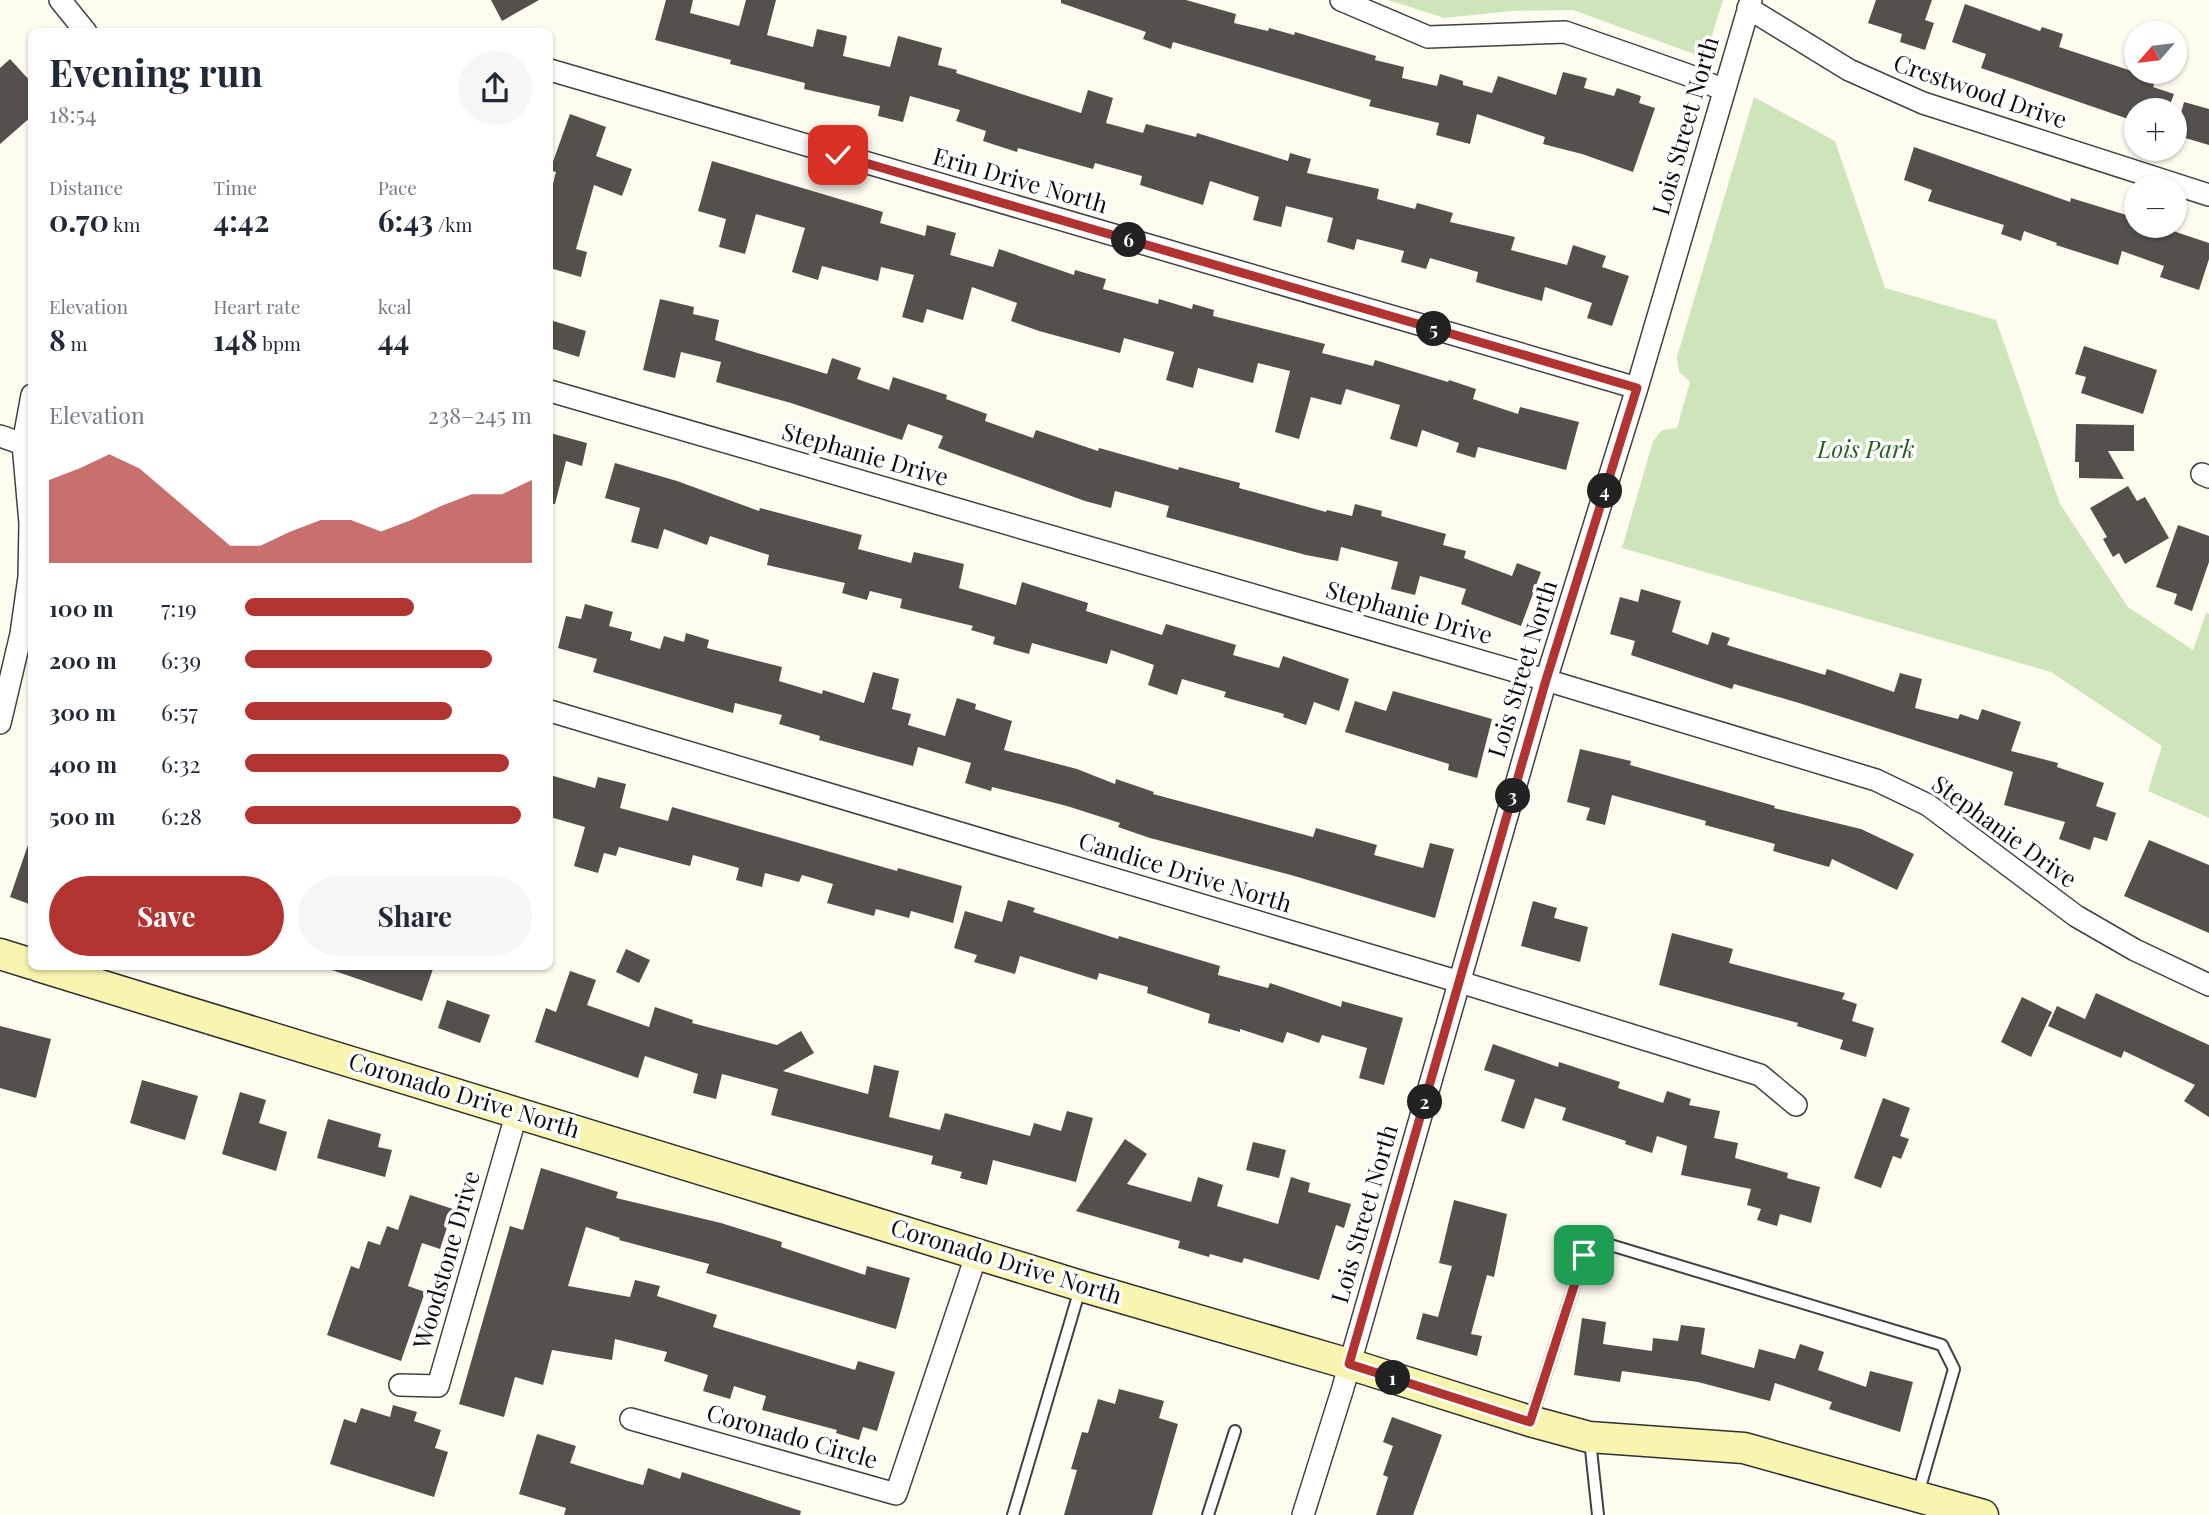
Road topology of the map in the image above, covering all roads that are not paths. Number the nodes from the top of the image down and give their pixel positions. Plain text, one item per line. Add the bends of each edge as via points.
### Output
1 (60, 0) edge
2 (1341, 0) edge
3 (1749, 4) edge
4 (83, 28) edge
5 (553, 71) edge
6 (1724, 90) junction
7 (2209, 195) edge
8 (1637, 388) junction
9 (553, 392) edge
10 (28, 417) edge
11 (0, 436) edge
12 (23, 444) junction
13 (28, 500) edge
14 (28, 584) edge
15 (1546, 680) junction
16 (553, 712) edge
17 (0, 723) edge
18 (0, 954) edge
19 (28, 963) edge
20 (51, 970) edge
21 (1460, 982) junction
22 (2209, 985) edge
23 (1796, 1105) dead end
24 (517, 1112) junction
25 (977, 1253) junction
26 (1081, 1286) junction
27 (1349, 1364) junction
28 (400, 1385) dead end
29 (631, 1419) dead end
30 (1530, 1422) junction
31 (1235, 1431) dead end
32 (1589, 1437) junction
33 (1917, 1497) junction
34 (1013, 1515) edge
35 (1208, 1515) edge
36 (1303, 1515) edge
37 (1598, 1515) edge
38 (1982, 1515) edge

1 - 4 street
2 - 6 street via 1428,37 1564,32
3 - 6 street, Lois Street North
3 - 7 street, Crestwood Drive via 1849,70 1898,93
5 - 8 street, Erin Drive North
6 - 8 street, Lois Street North
8 - 15 street, Lois Street North
9 - 15 street, Stephanie Drive
10 - 12 street
11 - 12 street
12 - 13 street
14 - 17 street
15 - 21 street, Lois Street North
15 - 22 street, Stephanie Drive via 1876,780 1928,805 2076,916
16 - 21 street, Candice Drive North
18 - 19 street
20 - 24 street, Coronado Drive North
21 - 23 street, Candice Drive North via 1760,1075
21 - 27 street, Lois Street North
24 - 25 street, Coronado Drive North
24 - 28 street, Woodstone Drive via 438,1385
25 - 26 street, Coronado Drive North
25 - 29 street, Coronado Circle via 896,1494
26 - 27 street, Coronado Drive North
26 - 34 lane
27 - 30 street, Coronado Drive North
27 - 36 street, Lois Street North
30 - 32 street, Coronado Drive North
30 - 33 lane via 1584,1255 1607,1244 1942,1345 1954,1369
31 - 35 lane
32 - 33 street, Coronado Drive North via 1744,1448
32 - 37 lane
33 - 38 street, Coronado Drive North

